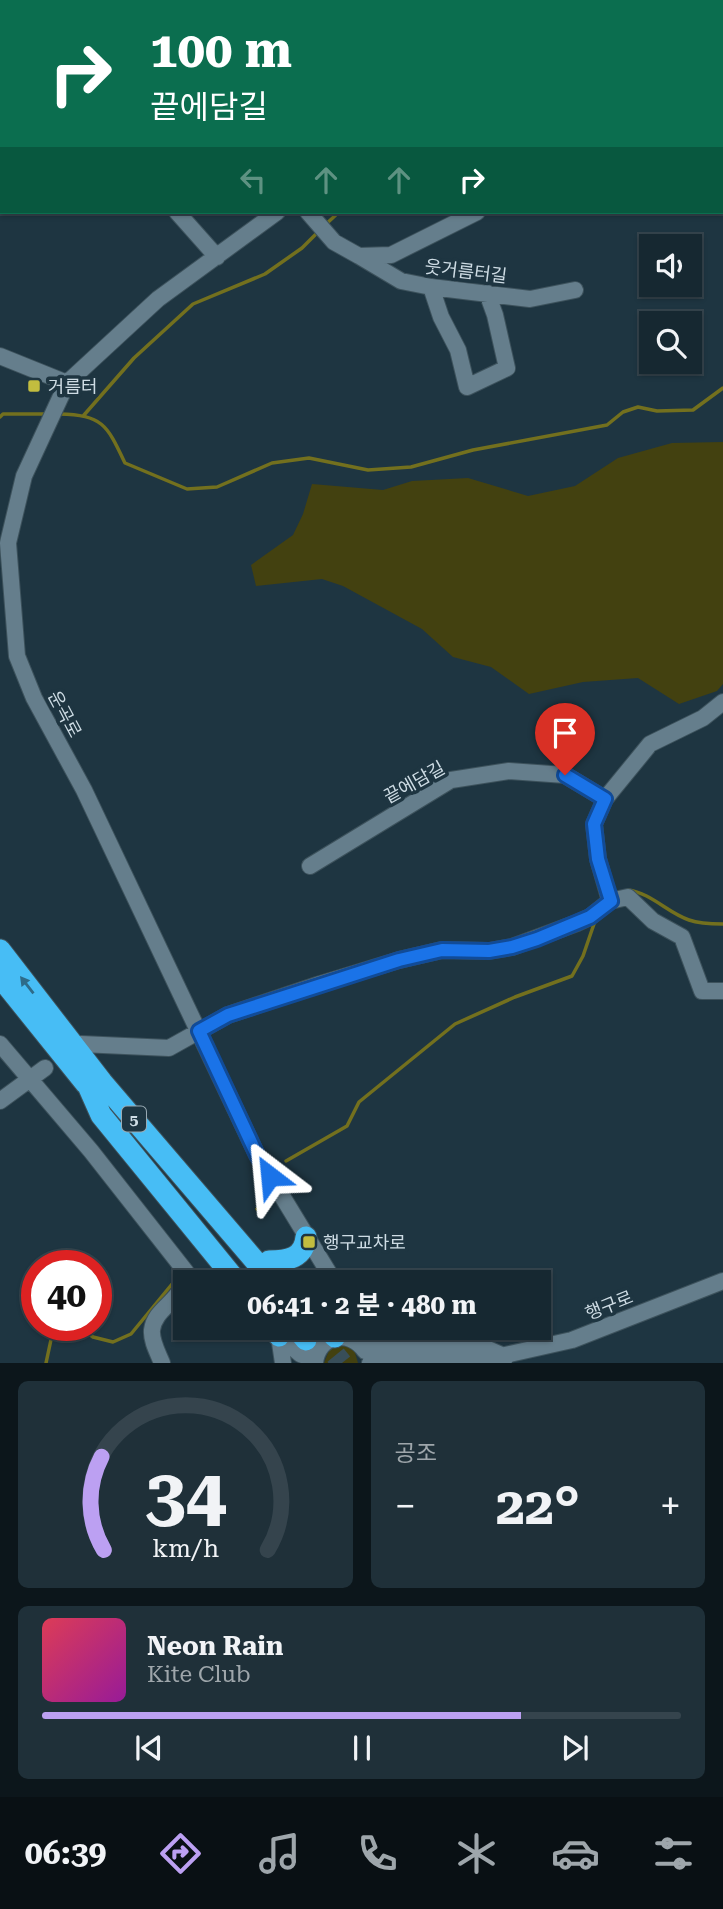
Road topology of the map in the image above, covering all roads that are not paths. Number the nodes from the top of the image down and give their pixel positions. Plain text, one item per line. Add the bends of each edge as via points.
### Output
1 (179, 214) edge
2 (274, 214) edge
3 (310, 214) edge
4 (473, 214) edge
5 (359, 256) junction
6 (217, 257) junction
7 (431, 287) junction
8 (575, 290) dead end
9 (488, 293) junction
10 (0, 356) edge
11 (65, 387) junction
12 (723, 702) edge
13 (605, 799) junction
14 (310, 866) dead end
15 (615, 900) junction
16 (0, 950) edge
17 (0, 977) edge
18 (723, 991) edge
19 (199, 1031) junction
20 (0, 1044) edge
21 (81, 1044) dead end
22 (45, 1068) dead end
23 (30, 1081) junction
24 (96, 1085) junction
25 (0, 1101) edge
26 (306, 1237) junction
27 (269, 1261) junction
28 (226, 1270) edge
29 (246, 1270) edge
30 (263, 1270) edge
31 (277, 1270) edge
32 (327, 1270) edge
33 (723, 1281) edge
34 (316, 1340) edge
35 (317, 1340) edge
36 (322, 1340) edge
37 (339, 1340) edge
38 (346, 1340) edge
39 (416, 1340) edge
40 (434, 1348) junction
41 (507, 1359) edge
42 (315, 1362) edge
43 (397, 1362) edge
44 (162, 1363) edge
45 (283, 1363) edge
46 (369, 1363) edge

1 - 6 street
2 - 6 street, 운곡로
3 - 5 street, 웃거름터길 via 334,242
4 - 5 street, 웃거름터길 via 391,255
5 - 7 street, 웃거름터길 via 401,281
6 - 11 street, 운곡로 via 158,299
7 - 9 street, 웃거름터길
7 - 9 street via 458,350 467,387 507,368
8 - 9 street, 웃거름터길 via 530,299
10 - 11 street
11 - 19 street, 운곡로 via 24,477 8,543 18,656 34,698 84,790
12 - 13 street via 703,718 650,744
13 - 14 street, 끝에담길 via 565,775 509,771 451,780
13 - 15 street via 594,824 598,859
15 - 18 street via 628,897 653,921 682,937 702,991
15 - 19 street via 590,917 512,947 442,950 399,960 228,1015
24 -> 16 highway, 5
17 - 24 highway, 5
19 - 21 street via 169,1048
19 - 26 street, 운곡로 via 257,1155
20 - 23 street
22 - 23 street
23 - 25 street
23 - 44 street via 186,1272 185,1285 152,1329
24 - 27 highway via 125,1096
24 - 28 highway via 101,1115
24 - 29 highway, 5
24 - 30 highway, 5
26 - 27 highway via 301,1253 284,1261
26 - 32 street, 운곡로
27 - 31 highway
33 - 41 street, 행구로 via 572,1340
34 - 45 street
35 - 42 street via 300,1354
36 - 42 street
37 - 46 street via 365,1350
38 - 40 street via 372,1347
39 - 40 street
40 - 41 street via 488,1349
41 - 43 street, 행구로
43 - 46 street, 행구로 via 381,1359

